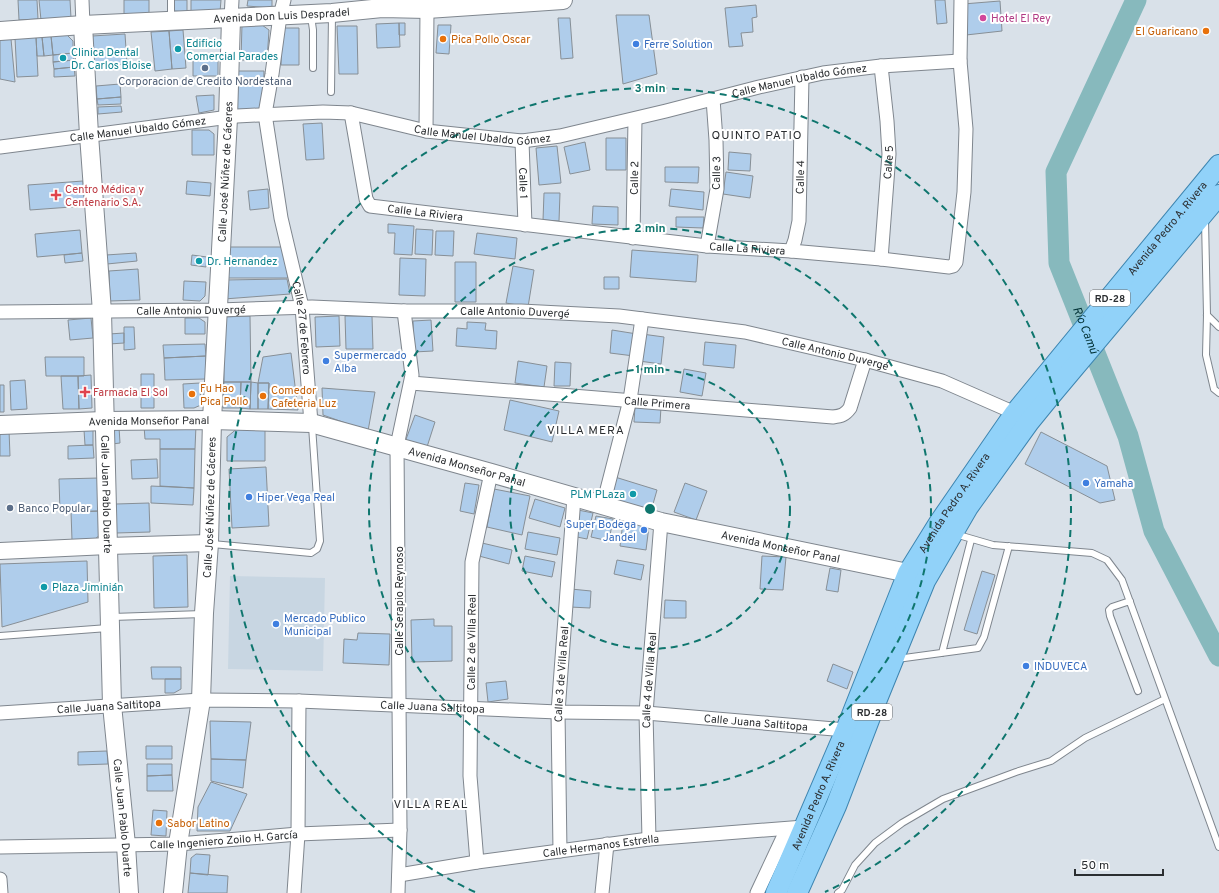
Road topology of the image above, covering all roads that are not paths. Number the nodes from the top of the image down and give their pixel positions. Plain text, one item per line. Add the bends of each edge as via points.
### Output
1 (82, 0) edge
2 (171, 0) edge
3 (232, 0) edge
4 (563, 0) edge
5 (962, 0) edge
6 (538, 1) edge
7 (383, 4) edge
8 (427, 4) edge
9 (282, 8) edge
10 (311, 14) junction
11 (332, 14) junction
12 (231, 19) junction
13 (171, 21) junction
14 (83, 25) junction
15 (0, 31) edge
16 (960, 61) junction
17 (881, 66) junction
18 (313, 68) dead end
19 (802, 78) junction
20 (331, 92) dead end
21 (714, 99) junction
22 (350, 113) junction
23 (264, 114) junction
24 (228, 118) junction
25 (635, 119) junction
26 (426, 132) junction
27 (89, 135) junction
28 (522, 141) junction
29 (0, 147) edge
30 (1215, 178) edge
31 (1219, 195) edge
32 (1193, 216) junction
33 (525, 225) junction
34 (632, 238) junction
35 (707, 246) junction
36 (791, 251) junction
37 (881, 259) junction
38 (302, 307) junction
39 (218, 310) junction
40 (0, 312) edge
41 (102, 312) junction
42 (404, 312) junction
43 (1207, 315) junction
44 (642, 319) junction
45 (1219, 326) edge
46 (865, 360) junction
47 (411, 383) junction
48 (1219, 393) edge
49 (630, 400) junction
50 (1022, 418) junction
51 (212, 420) junction
52 (104, 421) junction
53 (311, 423) junction
54 (0, 425) edge
55 (398, 446) junction
56 (491, 473) junction
57 (574, 497) junction
58 (604, 506) junction
59 (661, 522) junction
60 (945, 528) junction
61 (971, 540) junction
62 (209, 543) junction
63 (108, 546) junction
64 (1009, 546) junction
65 (0, 551) edge
66 (917, 577) junction
67 (1130, 601) junction
68 (204, 614) junction
69 (110, 622) junction
70 (0, 636) edge
71 (942, 653) junction
72 (893, 659) junction
73 (1138, 691) dead end
74 (1165, 699) junction
75 (201, 700) junction
76 (299, 700) junction
77 (112, 705) junction
78 (399, 705) junction
79 (471, 708) junction
80 (558, 712) junction
81 (0, 713) edge
82 (646, 713) junction
83 (854, 734) junction
84 (795, 828) junction
85 (400, 830) junction
86 (298, 834) junction
87 (649, 839) junction
88 (178, 844) junction
89 (607, 844) junction
90 (126, 845) junction
91 (0, 846) edge
92 (1219, 847) edge
93 (560, 851) junction
94 (477, 862) junction
95 (399, 875) junction
96 (0, 878) edge
97 (785, 892) edge
98 (1, 893) edge
99 (129, 893) edge
100 (173, 893) edge
101 (294, 893) edge
102 (398, 893) edge
103 (602, 893) edge
104 (757, 893) edge
105 (838, 893) edge

1 - 14 street, Calle Juan Pablo Duarte
2 - 13 lane
3 - 12 street, Calle José Núñez de Cáceres
4 - 6 main road, Avenida Don Luis Despradel
5 - 16 street, Calle La Riviera
6 - 8 main road, Avenida Don Luis Despradel
7 - 8 main road, Avenida Don Luis Despradel
7 - 11 main road, Avenida Don Luis Despradel
8 - 26 street
9 - 10 main road, Avenida Don Luis Despradel
9 - 12 main road, Avenida Don Luis Despradel
9 - 23 street, Calle 27 de Febrero
10 - 11 main road, Avenida Don Luis Despradel
10 - 18 lane
11 - 20 lane
12 - 13 main road, Avenida Don Luis Despradel
12 - 24 main road, Calle José Núñez de Cáceres
13 - 14 main road, Avenida Don Luis Despradel
14 - 15 main road, Avenida Don Luis Despradel
14 - 27 main road, Calle Juan Pablo Duarte
16 - 17 street, Calle Manuel Ubaldo Gómez
16 - 37 street, Calle La Riviera via 966,129 964,192 956,262 949,267
17 - 19 street, Calle Manuel Ubaldo Gómez
17 - 37 street, Calle 5 via 888,154
19 - 21 street, Calle Manuel Ubaldo Gómez
19 - 36 street, Calle 4 via 799,221
21 - 25 street, Calle Manuel Ubaldo Gómez
21 - 35 street, Calle 3 via 716,189
22 - 23 street, Calle Manuel Ubaldo Gómez
22 - 26 street, Calle Manuel Ubaldo Gómez
22 - 33 street, Calle La Riviera via 366,200 370,206
23 - 24 street, Calle Manuel Ubaldo Gómez
23 - 38 street, Calle 27 de Febrero via 281,218
24 - 27 street, Calle Manuel Ubaldo Gómez
24 - 39 main road, Calle José Núñez de Cáceres
25 - 28 street, Calle Manuel Ubaldo Gómez via 560,136
25 - 34 street, Calle 2
26 - 28 street, Calle Manuel Ubaldo Gómez
27 - 29 street, Calle Manuel Ubaldo Gómez
27 - 41 main road, Calle Juan Pablo Duarte
28 - 33 street, Calle 1
30 - 32 main road, Avenida Pedro A. Rivera / RD-28
31 - 32 main road, Avenida Pedro A. Rivera / RD-28
32 - 43 lane
32 - 50 main road, Avenida Pedro A. Rivera / RD-28
33 - 34 street, Calle La Riviera
34 - 35 street, Calle La Riviera
35 - 36 street, Calle La Riviera
36 - 37 street, Calle La Riviera
38 - 39 street, Calle Antonio Duvergé
38 - 42 street, Calle Antonio Duvergé
38 - 53 street, Calle 27 de Febrero
39 - 41 street, Calle Antonio Duvergé
39 - 51 main road, Calle José Núñez de Cáceres
40 - 41 street, Calle Antonio Duvergé
41 - 52 main road, Calle Juan Pablo Duarte
42 - 44 street, Calle Antonio Duvergé via 521,311
42 - 47 street, Calle Serapio Reynoso
43 - 45 lane
43 - 48 lane via 1206,355 1214,389
44 - 46 street, Calle Antonio Duvergé via 745,332
44 - 49 street
46 - 49 street, Calle Primera via 850,408 842,416
46 - 50 street, Calle Antonio Duvergé via 942,381
47 - 49 street, Calle Primera
47 - 55 street, Calle Serapio Reynoso
49 - 58 street
50 - 60 main road, Avenida Pedro A. Rivera / RD-28
51 - 52 main road, Avenida Monseñor Panal
51 - 53 main road, Avenida Monseñor Panal
51 - 62 main road, Calle José Núñez de Cáceres
52 - 54 main road, Avenida Monseñor Panal
52 - 63 main road, Calle Juan Pablo Duarte
53 - 55 main road, Avenida Monseñor Panal
53 - 62 lane, Calle 27 de Febrero via 320,541 317,549 311,553
55 - 56 main road, Avenida Monseñor Panal
55 - 78 street, Calle Serapio Reynoso
56 - 57 main road, Avenida Monseñor Panal
56 - 79 street, Calle 2 de Villa Real via 472,562
57 - 58 main road, Avenida Monseñor Panal
57 - 80 street, Calle 3 de Villa Real
58 - 59 main road, Avenida Monseñor Panal
59 - 66 main road, Avenida Monseñor Panal
59 - 82 street, Calle 4 de Villa Real
60 - 61 lane
60 - 66 main road, Avenida Pedro A. Rivera / RD-28
61 - 64 lane
61 - 71 lane
62 - 63 street
62 - 68 main road, Calle José Núñez de Cáceres
63 - 65 street
63 - 69 main road, Calle Juan Pablo Duarte
64 - 67 lane via 1092,553 1107,560 1111,565 1122,580
64 - 71 lane via 984,637 978,648
66 - 72 main road, Avenida Pedro A. Rivera / RD-28
66 - 83 main road, Avenida Pedro A. Rivera / RD-28
67 - 73 lane via 1109,610
67 - 74 lane
68 - 69 lane
68 - 75 main road, Calle José Núñez de Cáceres
69 - 70 lane
69 - 77 main road, Calle Juan Pablo Duarte
71 - 72 lane
72 - 83 main road, Avenida Pedro A. Rivera / RD-28
74 - 92 lane
74 - 105 lane via 1085,738 1051,761 943,799 902,823 875,843 855,865
75 - 76 street, Calle Juana Saltitopa
75 - 77 street, Calle Juana Saltitopa
75 - 88 main road, Calle José Núñez de Cáceres
76 - 78 street, Calle Juana Saltitopa
76 - 86 street
77 - 81 street, Calle Juana Saltitopa
77 - 90 main road, Calle Juan Pablo Duarte
78 - 79 street, Calle Juana Saltitopa
78 - 85 street, Calle Serapio Reynoso
79 - 80 street, Calle Juana Saltitopa
79 - 94 street, Calle 2 de Villa Real via 470,776
80 - 82 street, Calle Juana Saltitopa
80 - 93 street, Calle 3 de Villa Real
82 - 83 street, Calle Juana Saltitopa
82 - 87 street, Calle 4 de Villa Real
83 - 84 main road, Avenida Pedro A. Rivera / RD-28
83 - 97 main road, Avenida Pedro A. Rivera / RD-28 via 836,806
84 - 87 street, Calle Hermanos Estrella
84 - 97 main road, Avenida Pedro A. Rivera / RD-28
84 - 104 street
85 - 86 street, Calle Ingeniero Zoilo H. García
85 - 95 street, Calle Serapio Reynoso
86 - 88 street, Calle Ingeniero Zoilo H. García
86 - 101 street
87 - 89 street, Calle Hermanos Estrella
88 - 90 street, Calle Ingeniero Zoilo H. García
88 - 100 main road, Calle José Núñez de Cáceres
89 - 93 street, Calle Hermanos Estrella
89 - 103 street
90 - 91 street, Calle Ingeniero Zoilo H. García
90 - 99 main road, Calle Juan Pablo Duarte
93 - 94 street, Calle Hermanos Estrella
94 - 95 street, Calle Hermanos Estrella
95 - 102 street, Calle Serapio Reynoso
96 - 98 street

